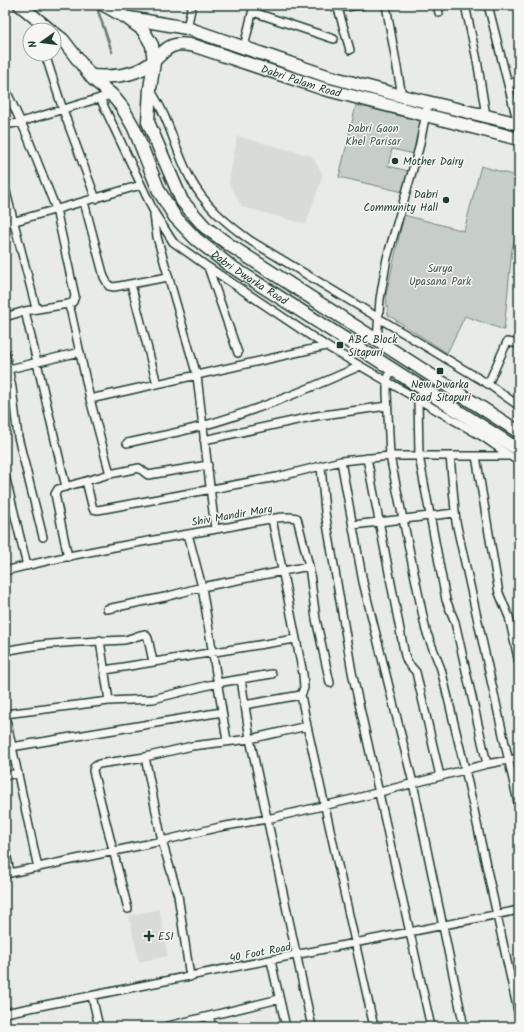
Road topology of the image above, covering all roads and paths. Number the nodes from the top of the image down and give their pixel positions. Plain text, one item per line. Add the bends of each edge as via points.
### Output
1 (20, 5) edge
2 (104, 5) edge
3 (192, 5) edge
4 (327, 5) edge
5 (362, 5) edge
6 (386, 5) edge
7 (437, 5) edge
8 (465, 5) edge
9 (488, 5) edge
10 (338, 7) edge
11 (254, 8) edge
12 (121, 12) edge
13 (439, 13) dead end
14 (36, 22) edge
15 (186, 28) junction
16 (62, 39) edge
17 (334, 39) dead end
18 (244, 47) junction
19 (350, 50) dead end
20 (48, 62) edge
21 (154, 62) junction
22 (91, 76) junction
23 (519, 81) edge
24 (508, 84) junction
25 (5, 88) edge
26 (150, 89) junction
27 (112, 95) junction
28 (402, 96) junction
29 (100, 98) junction
30 (428, 103) junction
31 (63, 110) junction
32 (425, 116) junction
33 (486, 116) junction
34 (21, 122) junction
35 (518, 124) edge
36 (5, 125) edge
37 (519, 139) edge
38 (142, 185) junction
39 (5, 188) edge
40 (96, 199) junction
41 (84, 202) junction
42 (56, 209) junction
43 (154, 212) junction
44 (14, 221) junction
45 (5, 224) edge
46 (208, 268) junction
47 (168, 277) junction
48 (131, 284) junction
49 (68, 304) junction
50 (36, 308) junction
51 (25, 311) junction
52 (5, 317) edge
53 (378, 318) junction
54 (377, 340) junction
55 (519, 344) edge
56 (326, 346) junction
57 (5, 352) edge
58 (80, 352) junction
59 (238, 353) dead end
60 (37, 362) junction
61 (360, 366) junction
62 (391, 368) junction
63 (7, 370) edge
64 (197, 376) junction
65 (387, 382) junction
66 (157, 384) junction
67 (488, 384) junction
68 (90, 400) junction
69 (418, 400) junction
70 (387, 406) junction
71 (519, 406) edge
72 (203, 426) junction
73 (519, 432) edge
74 (204, 440) junction
75 (127, 443) dead end
76 (515, 453) edge
77 (390, 456) junction
78 (419, 456) junction
79 (450, 456) junction
80 (476, 456) junction
81 (367, 458) junction
82 (341, 461) junction
83 (519, 462) edge
84 (208, 465) junction
85 (321, 466) junction
86 (110, 474) junction
87 (5, 475) edge
88 (86, 481) junction
89 (66, 487) junction
90 (210, 490) junction
91 (8, 499) edge
92 (455, 513) junction
93 (430, 516) junction
94 (272, 519) junction
95 (404, 520) junction
96 (380, 522) junction
97 (353, 525) junction
98 (216, 529) junction
99 (188, 534) junction
100 (43, 538) dead end
101 (68, 557) junction
102 (27, 566) junction
103 (309, 566) junction
104 (5, 571) edge
105 (281, 571) junction
106 (202, 586) junction
107 (107, 609) dead end
108 (295, 639) junction
109 (100, 640) junction
110 (5, 651) edge
111 (212, 652) junction
112 (153, 662) junction
113 (519, 663) edge
114 (105, 670) junction
115 (272, 674) dead end
116 (241, 679) junction
117 (217, 683) junction
118 (330, 683) dead end
119 (301, 695) junction
120 (109, 701) junction
121 (244, 705) junction
122 (222, 712) junction
123 (5, 714) edge
124 (306, 726) junction
125 (250, 739) junction
126 (227, 741) junction
127 (13, 747) junction
128 (5, 748) edge
129 (145, 757) junction
130 (519, 758) edge
131 (510, 761) junction
132 (487, 764) junction
133 (465, 769) junction
134 (18, 773) junction
135 (5, 776) edge
136 (440, 776) junction
137 (413, 783) junction
138 (379, 792) junction
139 (324, 805) junction
140 (519, 807) edge
141 (267, 819) junction
142 (162, 841) junction
143 (5, 847) edge
144 (113, 851) junction
145 (38, 868) junction
146 (8, 874) edge
147 (128, 909) dead end
148 (519, 910) edge
149 (496, 915) junction
150 (443, 926) junction
151 (411, 932) junction
152 (356, 944) junction
153 (296, 956) junction
154 (271, 961) junction
155 (190, 976) junction
156 (92, 996) junction
157 (279, 999) junction
158 (5, 1013) edge
159 (209, 1016) junction
160 (519, 1016) edge
161 (175, 1026) edge
162 (99, 1027) edge
163 (164, 1027) edge
164 (212, 1027) edge
165 (286, 1027) edge
166 (312, 1027) edge
167 (374, 1027) edge
168 (431, 1027) edge
169 (464, 1027) edge

1 - 14 main road
2 - 12 main road
3 - 15 street
4 - 10 street
5 - 10 street
6 - 28 street
7 - 13 street
8 - 33 street
9 - 24 street
10 - 19 street
11 - 17 street
11 - 18 street
12 - 15 main road, Dabri Palam Road
12 - 21 main road, Dabri Dwarka Road via 143,30 152,45
15 - 18 main road, Dabri Palam Road
16 - 22 main road, Dabri Dwarka Road
18 - 28 main road, Dabri Palam Road via 327,76
20 - 31 street
21 - 22 main road, Dabri Palam Road via 137,71 113,77
21 - 26 main road, Dabri Dwarka Road
21 - 32 main road, Dabri Palam Road via 172,44 181,43 288,78
22 - 27 main road, Dabri Dwarka Road
23 - 24 street
24 - 35 street
25 - 34 street
26 - 53 street via 166,118 190,178 206,202 230,227
26 - 54 main road, Dabri Dwarka Road via 148,122 182,201 205,227
27 - 29 street
27 - 62 main road, Dabri Dwarka Road via 134,128 159,191 175,217 196,238 229,265
28 - 30 main road, Dabri Palam Road
29 - 31 street
29 - 38 street
30 - 32 street
30 - 33 main road, Dabri Palam Road
31 - 34 street
31 - 40 street
32 - 37 main road, Dabri Palam Road
32 - 53 street via 420,148 387,258
33 - 35 main road, Dabri Palam Road
34 - 36 street
34 - 42 street
38 - 40 street
38 - 43 street
39 - 44 street
40 - 41 street
41 - 42 street
41 - 48 street via 106,283 114,287
42 - 44 street
42 - 49 street via 75,296 73,302
43 - 46 street via 173,242
43 - 47 street via 157,237
44 - 45 street
44 - 50 street
46 - 56 street
46 - 59 street
47 - 48 street
47 - 64 street
48 - 66 street
49 - 50 street
49 - 58 street
50 - 51 street
51 - 52 street
51 - 60 street
53 - 54 street
53 - 67 street
54 - 73 main road, Dabri Dwarka Road
55 - 67 street via 507,342
56 - 61 street
56 - 64 street
57 - 63 street
58 - 60 street
58 - 68 street
60 - 63 street
60 - 89 street
61 - 65 street
61 - 72 street via 310,388
62 - 65 street
62 - 76 main road, Dabri Dwarka Road
63 - 100 street via 18,437
64 - 66 street
64 - 72 street
65 - 69 street
65 - 70 street
66 - 68 street
67 - 71 street
68 - 86 street
69 - 76 street
69 - 78 street
70 - 74 street via 316,416
70 - 77 street
72 - 74 street
72 - 75 street
74 - 84 street
76 - 80 street
76 - 83 street
77 - 78 street
77 - 81 street
77 - 95 street
78 - 79 street
78 - 93 street
79 - 80 street
79 - 92 street
80 - 113 street via 499,593 509,618
81 - 82 street
81 - 96 street
82 - 85 street
82 - 97 street
84 - 86 street via 148,475 139,468
84 - 90 street
85 - 90 street
85 - 138 street via 325,512 352,672
86 - 88 street
87 - 91 street
88 - 89 street
88 - 90 street via 95,510
89 - 101 street via 58,489 55,494
90 - 98 street
91 - 102 street
92 - 93 street
92 - 131 street
93 - 95 street
93 - 132 street via 446,600 455,622
94 - 98 street, Shiv Mandir Marg
94 - 103 street, Shiv Mandir Marg via 297,518
94 - 105 street
95 - 96 street
95 - 133 street via 426,631 441,669
96 - 97 street
96 - 136 street via 405,656 416,672
97 - 137 street via 363,582
98 - 99 street, Shiv Mandir Marg
99 - 101 street, Shiv Mandir Marg
99 - 106 street
101 - 102 street, Shiv Mandir Marg
102 - 104 street, Shiv Mandir Marg
103 - 105 street
103 - 118 street, Shiv Mandir Marg via 316,619
105 - 106 street
105 - 108 street
106 - 107 street
106 - 111 street
108 - 111 street
108 - 119 street via 304,681
109 - 110 street via 33,644
109 - 112 street via 126,640 147,635
109 - 114 street
111 - 112 street
111 - 117 street
112 - 114 street
114 - 120 street
115 - 116 street
116 - 117 street
116 - 121 street
117 - 120 street via 153,699
117 - 122 street
119 - 121 street
119 - 124 street
120 - 123 street
121 - 125 street
122 - 126 street
122 - 127 street
123 - 127 street
124 - 125 street
124 - 139 street
125 - 126 street
125 - 141 street
126 - 129 street
127 - 128 street
127 - 134 street
129 - 142 street
129 - 144 street via 94,766 93,771
130 - 131 street
131 - 132 street
131 - 140 street
132 - 133 street
133 - 136 street
133 - 149 street
134 - 135 street
134 - 145 street
136 - 137 street
137 - 138 street
137 - 150 street
138 - 139 street
138 - 151 street
139 - 141 street
139 - 152 street
141 - 142 street
141 - 153 street
142 - 144 street
142 - 155 street via 178,895
143 - 146 street
144 - 145 street
144 - 147 street
145 - 146 street
148 - 149 street, 40 Foot Road
149 - 150 street, 40 Foot Road
149 - 160 street
150 - 151 street, 40 Foot Road
150 - 169 street
151 - 152 street, 40 Foot Road
151 - 168 street
152 - 153 street, 40 Foot Road
152 - 167 street
153 - 154 street, 40 Foot Road
153 - 166 street
154 - 155 street, 40 Foot Road
154 - 157 street
155 - 156 street, 40 Foot Road
156 - 158 street, 40 Foot Road
156 - 162 street
157 - 159 street
157 - 165 street
159 - 161 street
159 - 164 street
161 - 163 street

